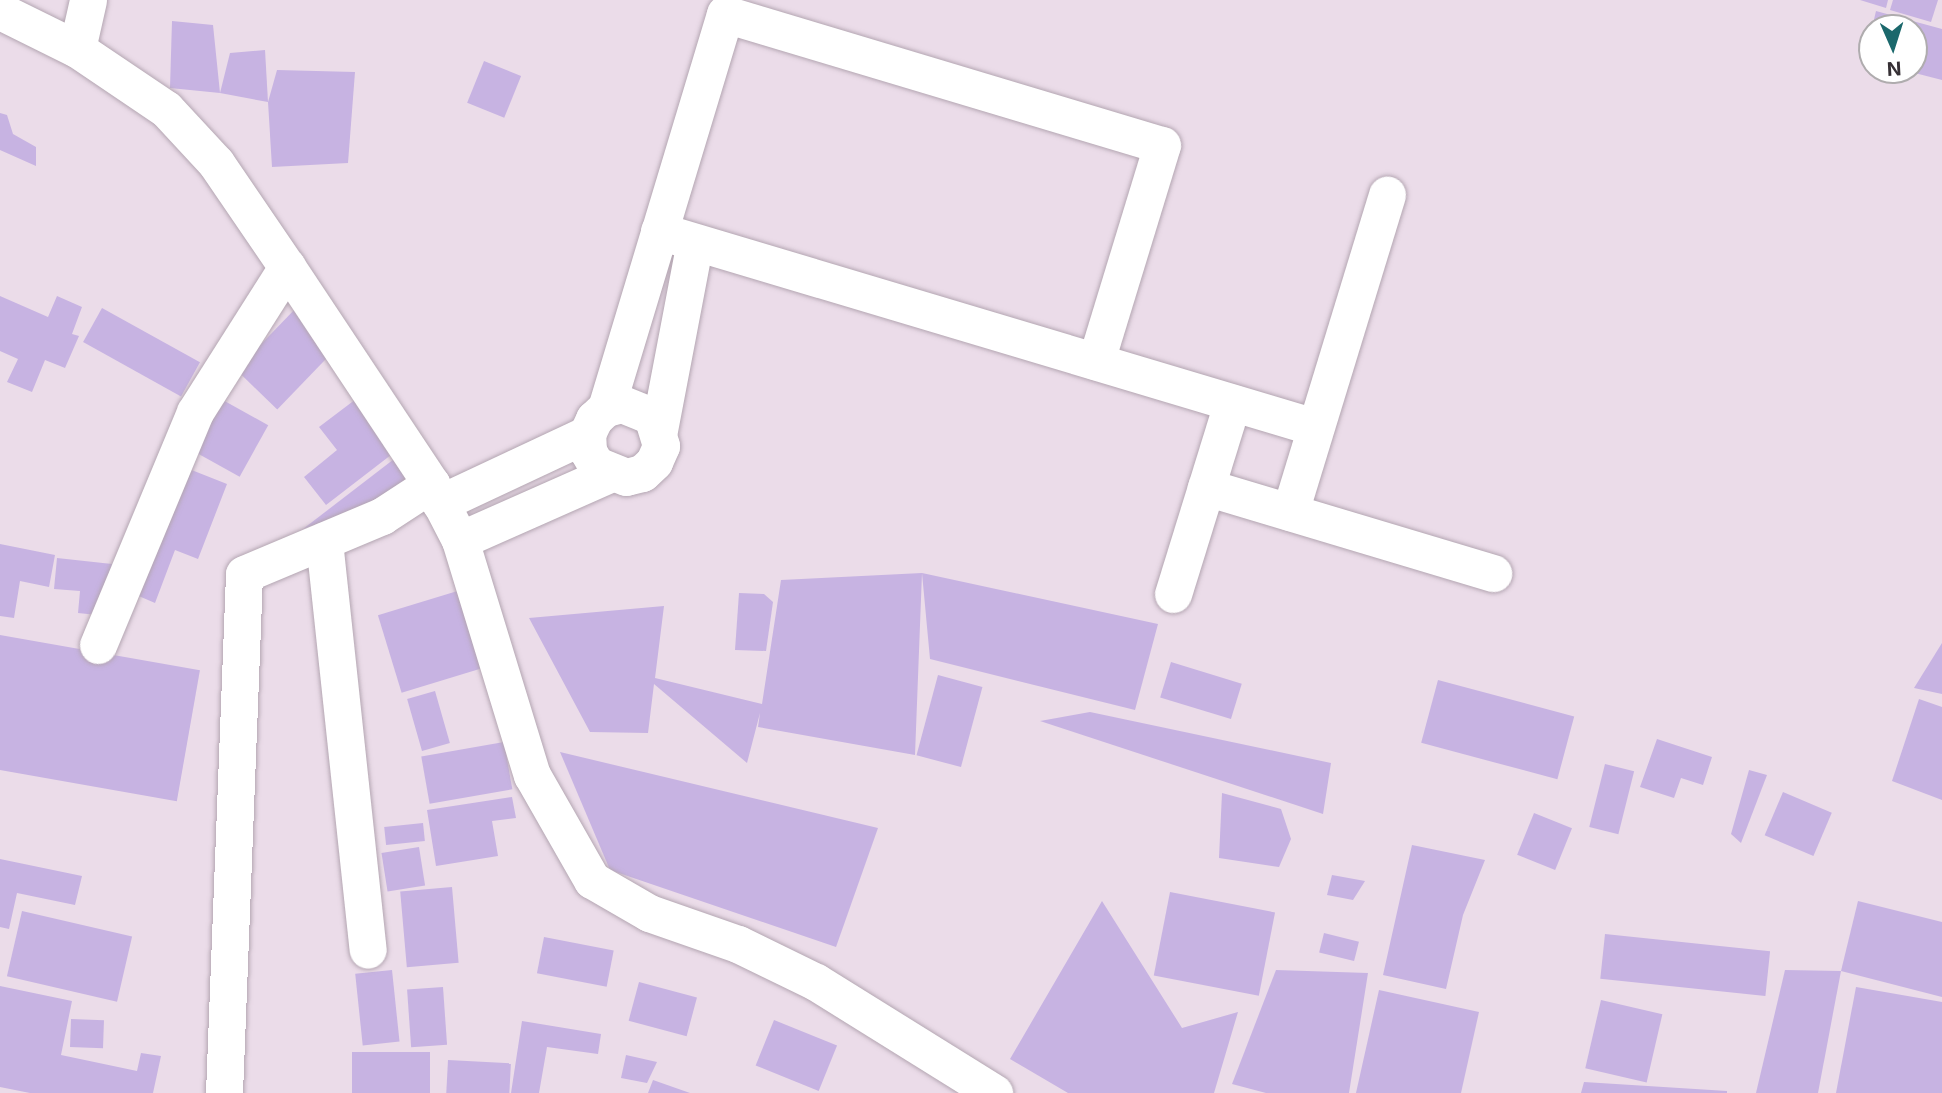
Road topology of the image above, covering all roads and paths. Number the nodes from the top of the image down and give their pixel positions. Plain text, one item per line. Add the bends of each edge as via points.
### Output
1 (88, 0) edge
2 (0, 11) edge
3 (77, 49) junction
4 (1387, 194) dead end
5 (659, 231) junction
6 (695, 242) junction
7 (287, 267) junction
8 (1096, 361) junction
9 (1232, 402) junction
10 (597, 421) junction
11 (1315, 427) junction
12 (659, 430) junction
13 (610, 474) junction
14 (1206, 487) junction
15 (435, 494) junction
16 (1290, 512) junction
17 (460, 540) junction
18 (324, 541) junction
19 (1493, 573) dead end
20 (1173, 594) dead end
21 (98, 645) dead end
22 (368, 950) dead end
23 (224, 1093) edge
24 (994, 1093) edge

1 - 3 street
2 - 3 street
3 - 7 street via 166,109 216,163
4 - 11 street
5 - 6 street
5 - 8 street via 725,14 1162,145
5 - 10 street
6 - 8 street
6 - 12 street
7 - 15 street
7 - 21 street via 195,412
8 - 9 street
9 - 11 street
9 - 14 street
10 - 12 street via 622,404 652,416
10 - 13 street via 588,451 596,465
10 - 15 street
11 - 16 street
12 - 13 street via 661,446 654,462 626,477
13 - 17 street
14 - 16 street
14 - 20 street
15 - 17 street
15 - 18 street
16 - 19 street
17 - 24 street via 533,775 592,880 649,914 738,944 816,982
18 - 22 street
18 - 23 street via 244,574

